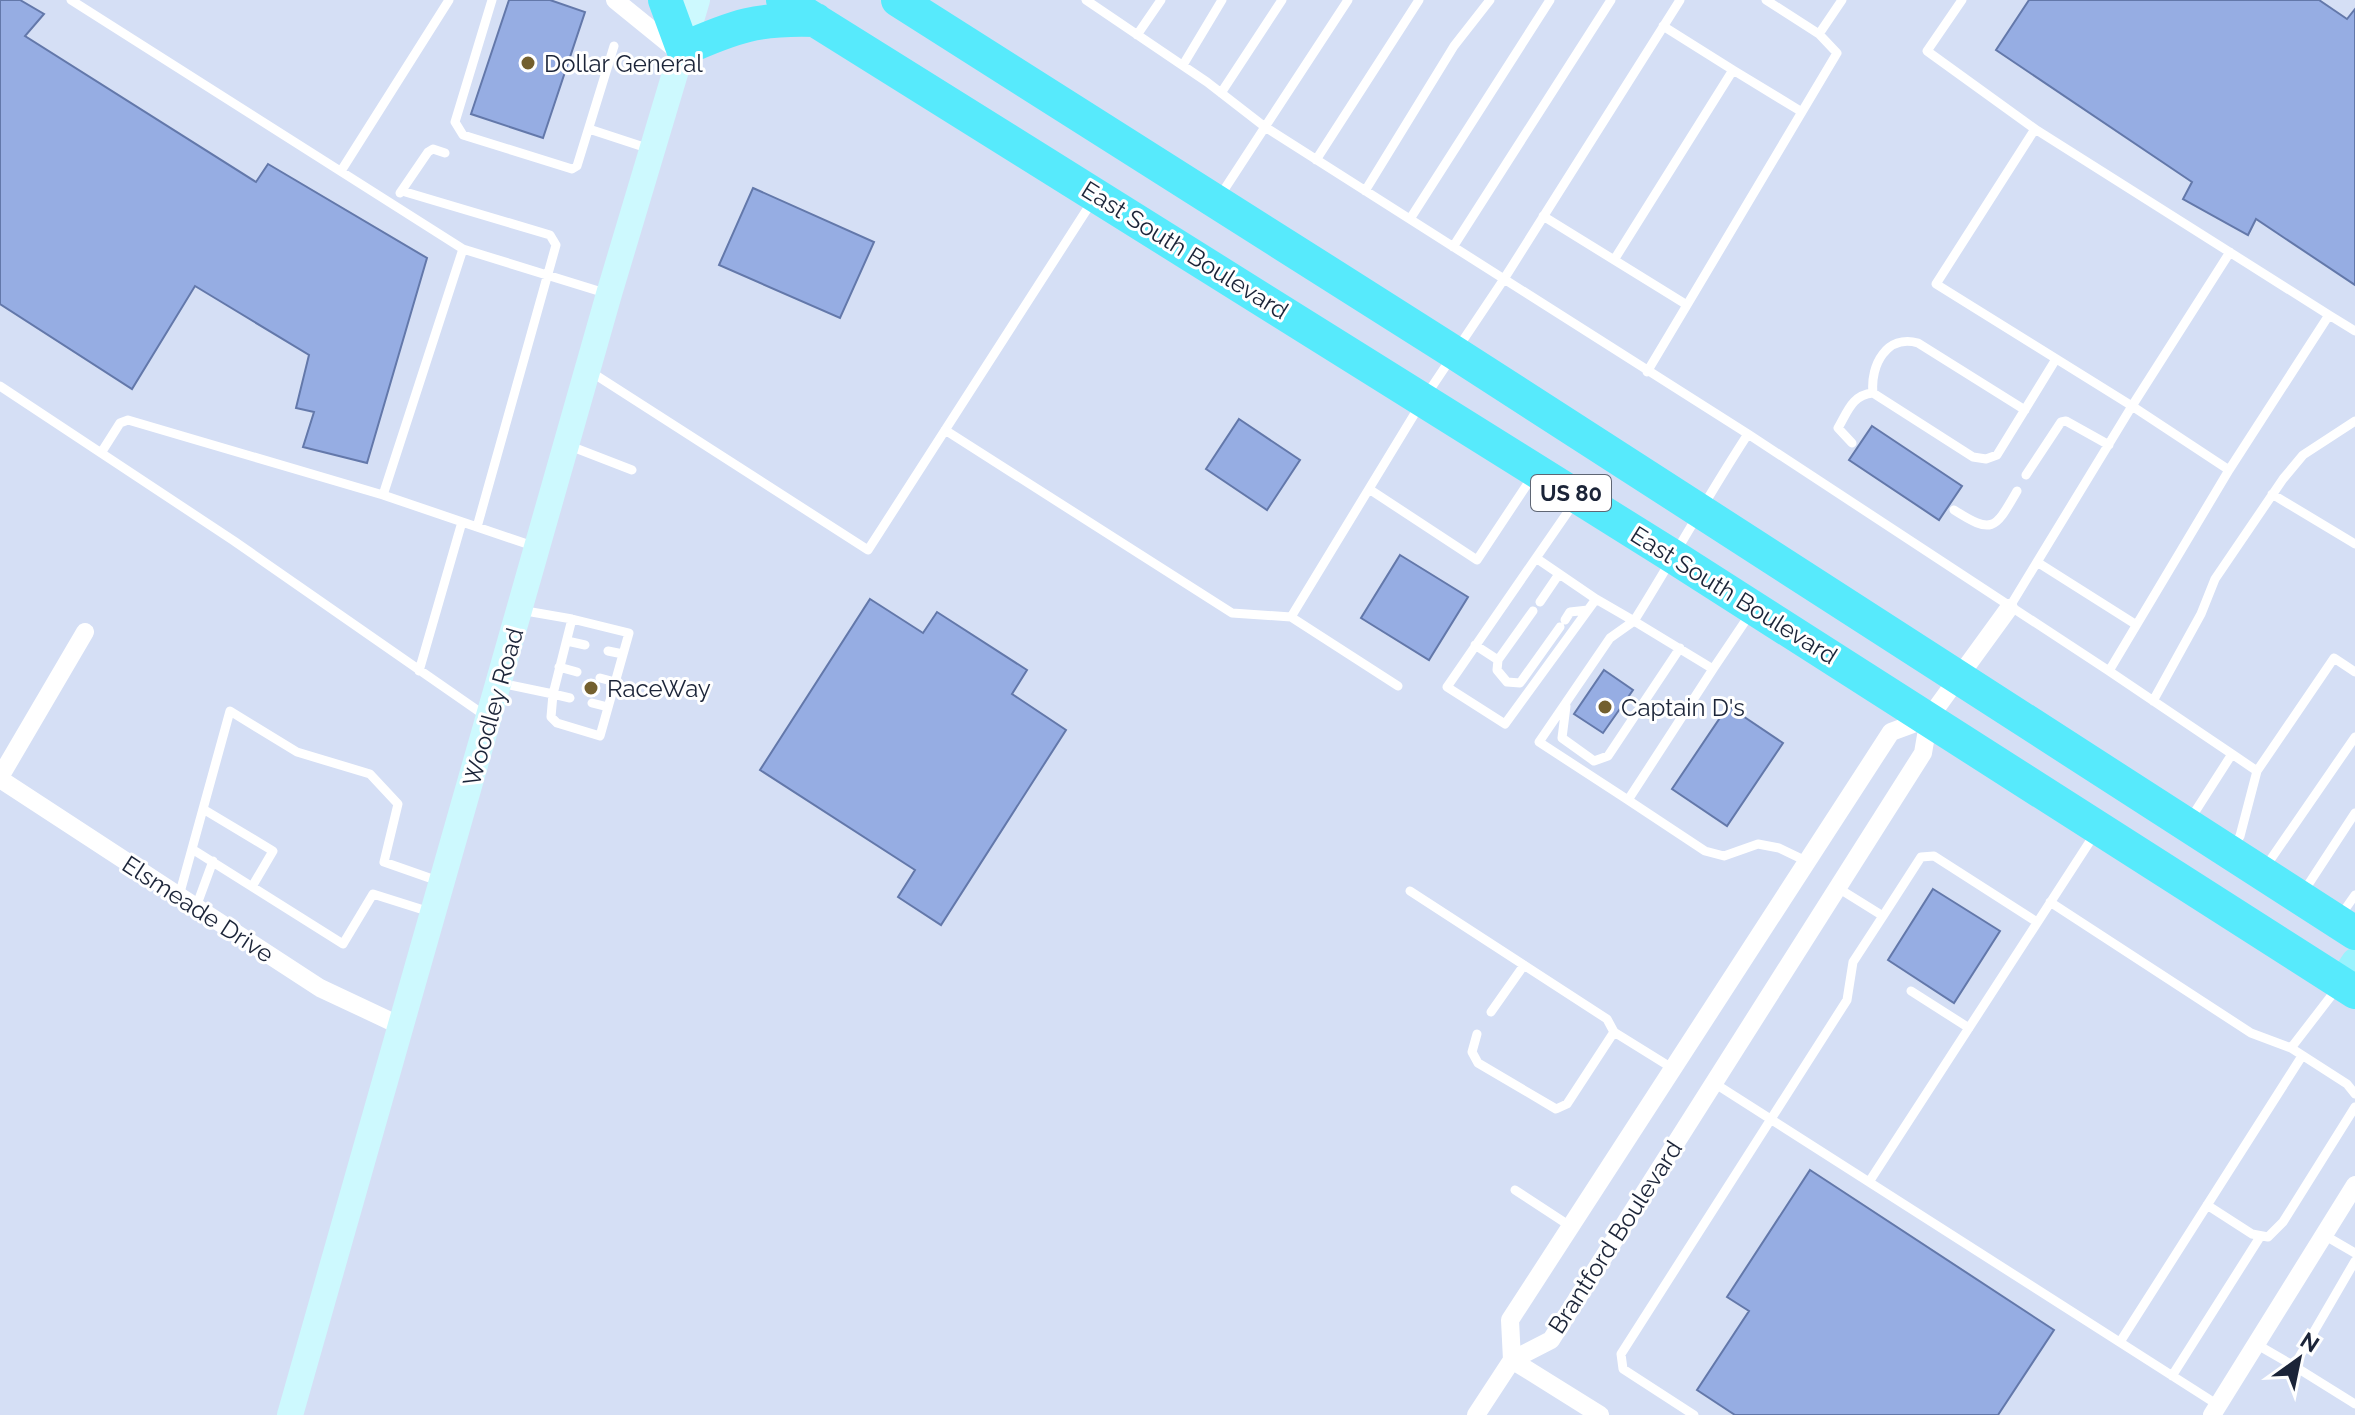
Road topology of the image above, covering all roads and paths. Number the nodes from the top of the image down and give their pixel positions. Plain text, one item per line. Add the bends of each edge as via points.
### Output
1 (71, 0) edge
2 (449, 0) edge
3 (492, 0) edge
4 (615, 0) edge
5 (665, 0) edge
6 (697, 0) edge
7 (783, 0) edge
8 (898, 0) edge
9 (1161, 0) edge
10 (1222, 0) edge
11 (1282, 0) edge
12 (1348, 0) edge
13 (1419, 0) edge
14 (1490, 0) edge
15 (1550, 0) edge
16 (1611, 0) edge
17 (1680, 0) edge
18 (1766, 0) edge
19 (1842, 0) edge
20 (1962, 0) edge
21 (1089, 1) edge
22 (816, 20) junction
23 (1663, 26) junction
24 (1819, 34) junction
25 (1137, 35) junction
26 (614, 46) dead end
27 (682, 52) junction
28 (1183, 65) junction
29 (1733, 70) junction
30 (1221, 93) junction
31 (1802, 112) junction
32 (1265, 127) junction
33 (589, 129) junction
34 (2035, 129) junction
35 (653, 150) junction
36 (445, 153) dead end
37 (1316, 160) junction
38 (341, 171) junction
39 (402, 191) junction
40 (1365, 191) junction
41 (1097, 194) junction
42 (1216, 202) junction
43 (393, 204) junction
44 (1543, 216) junction
45 (1410, 219) junction
46 (1453, 247) junction
47 (463, 249) junction
48 (2230, 252) junction
49 (1614, 260) junction
50 (548, 277) junction
51 (1504, 279) junction
52 (609, 294) junction
53 (1687, 305) junction
54 (2329, 315) junction
55 (2355, 331) edge
56 (1455, 353) junction
57 (2056, 359) junction
58 (587, 369) junction
59 (1647, 372) junction
60 (0, 386) edge
61 (1873, 393) junction
62 (1423, 400) junction
63 (2132, 406) junction
64 (2025, 410) junction
65 (2355, 421) edge
66 (945, 430) junction
67 (1748, 434) junction
68 (1852, 443) dead end
69 (566, 445) junction
70 (2109, 445) junction
71 (101, 453) junction
72 (632, 470) dead end
73 (2229, 470) junction
74 (1536, 471) junction
75 (2026, 475) dead end
76 (1369, 489) junction
77 (2017, 491) dead end
78 (2272, 494) junction
79 (383, 495) junction
80 (1578, 497) junction
81 (1698, 509) junction
82 (1954, 510) dead end
83 (462, 522) junction
84 (477, 527) junction
85 (2355, 544) edge
86 (538, 547) junction
87 (1674, 557) junction
88 (1536, 558) junction
89 (2037, 562) junction
90 (1559, 574) junction
91 (1596, 599) junction
92 (1754, 608) junction
93 (2009, 608) junction
94 (520, 610) junction
95 (1588, 610) junction
96 (1291, 617) junction
97 (572, 619) junction
98 (1634, 621) junction
99 (2135, 624) junction
100 (85, 632) dead end
101 (567, 641) junction
102 (585, 645) dead end
103 (1475, 645) junction
104 (1680, 648) junction
105 (608, 651) dead end
106 (623, 654) junction
107 (1498, 660) junction
108 (559, 667) junction
109 (1713, 669) junction
110 (419, 671) junction
111 (2109, 671) junction
112 (577, 672) dead end
113 (2355, 672) edge
114 (1958, 676) junction
115 (600, 678) dead end
116 (615, 682) junction
117 (500, 683) junction
118 (1398, 686) dead end
119 (553, 694) junction
120 (570, 698) dead end
121 (2153, 701) junction
122 (1566, 702) junction
123 (592, 703) dead end
124 (608, 707) junction
125 (1929, 718) junction
126 (489, 719) junction
127 (2355, 737) edge
128 (2232, 754) junction
129 (2257, 771) junction
130 (0, 778) edge
131 (1628, 800) junction
132 (203, 809) junction
133 (2355, 813) edge
134 (2187, 824) junction
135 (2098, 828) junction
136 (192, 849) junction
137 (2230, 852) junction
138 (213, 861) junction
139 (1806, 861) junction
140 (2262, 873) junction
141 (444, 883) junction
142 (253, 885) junction
143 (1838, 888) junction
144 (1410, 891) dead end
145 (179, 896) junction
146 (2300, 897) junction
147 (2050, 902) junction
148 (196, 907) junction
149 (435, 914) junction
150 (1883, 916) junction
151 (2349, 916) edge
152 (2037, 922) junction
153 (1524, 965) junction
154 (2350, 979) edge
155 (1911, 991) dead end
156 (1491, 1012) dead end
157 (403, 1027) junction
158 (1969, 1028) junction
159 (1614, 1032) junction
160 (1477, 1034) dead end
161 (2291, 1048) junction
162 (2302, 1056) junction
163 (1672, 1068) junction
164 (1714, 1083) junction
165 (2355, 1094) edge
166 (2355, 1107) edge
167 (1772, 1120) junction
168 (1869, 1182) junction
169 (2355, 1185) edge
170 (1515, 1190) dead end
171 (2207, 1205) junction
172 (1570, 1226) junction
173 (2324, 1235) junction
174 (2260, 1237) junction
175 (2355, 1253) edge
176 (2355, 1261) edge
177 (2120, 1342) junction
178 (2256, 1344) junction
179 (1512, 1360) junction
180 (2294, 1366) junction
181 (2172, 1376) junction
182 (2355, 1404) edge
183 (2215, 1410) edge
184 (290, 1415) edge
185 (1476, 1415) edge
186 (1600, 1415) edge
187 (1694, 1415) edge

1 - 38 lane
2 - 38 lane
3 - 33 lane via 455,122 463,135 572,169
4 - 27 street
5 - 27 highway
6 - 27 street, Woodley Road
7 - 22 highway, East South Boulevard / US 80
8 - 42 highway, US 80 via 940,18
9 - 25 lane
10 - 28 lane
11 - 30 lane
12 - 32 lane
13 - 37 lane
14 - 40 lane via 1454,46
15 - 45 lane
16 - 46 lane
17 - 23 lane
18 - 24 lane
19 - 24 lane
20 - 34 lane via 1927,51
21 - 25 lane
22 - 27 highway via 772,19 734,26
22 - 41 highway, East South Boulevard / US 80
23 - 29 lane
23 - 44 lane
24 - 31 lane via 1837,53
25 - 28 lane
26 - 33 lane
27 - 35 street, Woodley Road
28 - 30 lane
29 - 31 lane
29 - 49 lane
30 - 32 lane
31 - 53 lane
32 - 37 lane
32 - 42 lane
33 - 35 lane
34 - 48 lane
34 - 57 lane via 1936,284
35 - 52 street, Woodley Road
36 - 39 lane via 428,152
37 - 40 lane
38 - 43 lane
39 - 43 lane
39 - 50 lane via 550,235 556,245
40 - 45 lane
41 - 62 highway, East South Boulevard / US 80
41 - 66 lane
42 - 56 highway, US 80
43 - 47 lane
44 - 49 lane
44 - 51 lane
45 - 46 lane
46 - 51 lane
47 - 50 lane
47 - 79 lane
48 - 54 lane
48 - 63 lane
49 - 53 lane
50 - 52 lane
50 - 84 lane
51 - 56 lane
51 - 59 lane
52 - 58 street, Woodley Road
53 - 59 lane
54 - 55 lane
54 - 73 lane
56 - 62 lane
56 - 81 highway, US 80
57 - 63 lane
57 - 64 lane
58 - 66 lane via 868,550
58 - 69 street, Woodley Road
59 - 67 lane
60 - 71 lane
61 - 64 lane via 1973,457 1986,459 1997,455
61 - 64 lane via 1877,360 1895,342 1906,340
61 - 68 lane via 1853,400 1838,428
62 - 74 highway, East South Boulevard / US 80
62 - 76 lane
63 - 70 lane
63 - 73 lane
65 - 78 lane via 2303,455
66 - 96 lane via 1232,613
67 - 81 lane
67 - 93 lane
69 - 72 lane
69 - 86 street, Woodley Road
70 - 75 lane via 2061,422
70 - 89 lane
71 - 79 lane via 120,423 128,420
71 - 110 lane
73 - 99 lane
74 - 76 lane via 1477,560
74 - 80 highway, East South Boulevard / US 80
76 - 96 lane
77 - 82 lane via 2000,522 1991,527 1980,527
78 - 85 lane
78 - 121 lane via 2215,579
79 - 83 lane
80 - 87 highway, East South Boulevard / US 80
80 - 88 lane
81 - 87 lane
81 - 114 highway, US 80
83 - 84 lane
83 - 110 lane
84 - 86 lane
86 - 94 street, Woodley Road
87 - 92 highway, East South Boulevard / US 80
87 - 98 lane
88 - 90 lane
88 - 103 lane
89 - 93 lane
89 - 99 lane
90 - 91 lane
90 - 107 lane
91 - 95 lane
91 - 98 lane
92 - 109 lane
92 - 125 highway, East South Boulevard / US 80
93 - 111 lane
93 - 114 street, Brantford Boulevard
94 - 97 lane
94 - 117 street, Woodley Road
95 - 103 lane via 1505,724 1447,687
95 - 107 lane via 1570,612 1520,683 1500,677
96 - 118 lane
97 - 101 lane
97 - 106 lane via 629,633
98 - 104 lane
98 - 122 lane via 1610,638
99 - 111 lane
100 - 130 street
101 - 102 lane
101 - 108 lane
103 - 107 lane
104 - 109 lane
104 - 122 lane via 1600,761 1562,738
105 - 106 lane
106 - 116 lane
108 - 112 lane
108 - 119 lane
109 - 131 lane
110 - 126 lane
111 - 121 lane
113 - 129 lane via 2334,658
114 - 125 street, Brantford Boulevard
114 - 134 highway, US 80
115 - 116 lane
116 - 124 lane
117 - 119 lane
117 - 126 street, Woodley Road
119 - 120 lane
119 - 124 lane via 551,717 557,723 600,736
121 - 128 lane
122 - 131 lane via 1539,742
123 - 124 lane
125 - 135 highway, East South Boulevard / US 80
125 - 139 street, Brantford Boulevard via 1891,732
125 - 143 street, Brantford Boulevard via 1923,753
126 - 141 street, Woodley Road
127 - 140 lane
128 - 129 lane
128 - 134 lane
129 - 137 lane via 2240,836
130 - 145 street, Elsmeade Drive
131 - 139 lane via 1705,851 1724,856 1758,844
132 - 136 lane
132 - 141 lane via 230,711 297,752 370,774 398,804 384,862
132 - 142 lane via 273,851
133 - 146 lane
134 - 137 highway, US 80
135 - 147 lane
135 - 154 highway, East South Boulevard / US 80
136 - 138 lane
136 - 145 lane
137 - 140 highway, US 80
138 - 142 lane
138 - 148 lane
139 - 163 street, Brantford Boulevard
140 - 146 highway, US 80
141 - 149 street, Woodley Road
142 - 149 lane via 343,944 373,894
143 - 150 lane
143 - 164 street, Brantford Boulevard
144 - 153 lane
145 - 148 street, Elsmeade Drive
146 - 151 highway, US 80
147 - 152 lane
147 - 161 lane via 2251,1033
148 - 157 street, Elsmeade Drive via 320,988
149 - 157 street, Woodley Road
150 - 152 lane via 1921,857 1934,856
150 - 167 lane via 1853,962 1847,1000
152 - 158 lane
153 - 156 lane
153 - 159 lane via 1607,1019
154 - 161 lane
155 - 158 lane
157 - 184 street, Woodley Road
158 - 168 lane
159 - 160 lane via 1567,1104 1556,1109 1478,1063 1472,1052
159 - 163 lane
161 - 162 lane
162 - 165 lane
162 - 171 lane
163 - 172 street, Brantford Boulevard
164 - 167 lane
164 - 179 street, Brantford Boulevard via 1551,1340
166 - 174 lane via 2283,1222 2268,1237
167 - 168 lane
167 - 187 lane via 1621,1354 1623,1369
168 - 177 lane
169 - 173 street
170 - 172 lane
171 - 174 lane
171 - 177 lane
172 - 179 street, Brantford Boulevard via 1510,1320
173 - 175 lane
173 - 178 street
174 - 181 lane
176 - 180 lane
177 - 181 lane
178 - 180 lane
178 - 183 street
179 - 185 street
179 - 186 street
180 - 182 lane
181 - 183 lane

